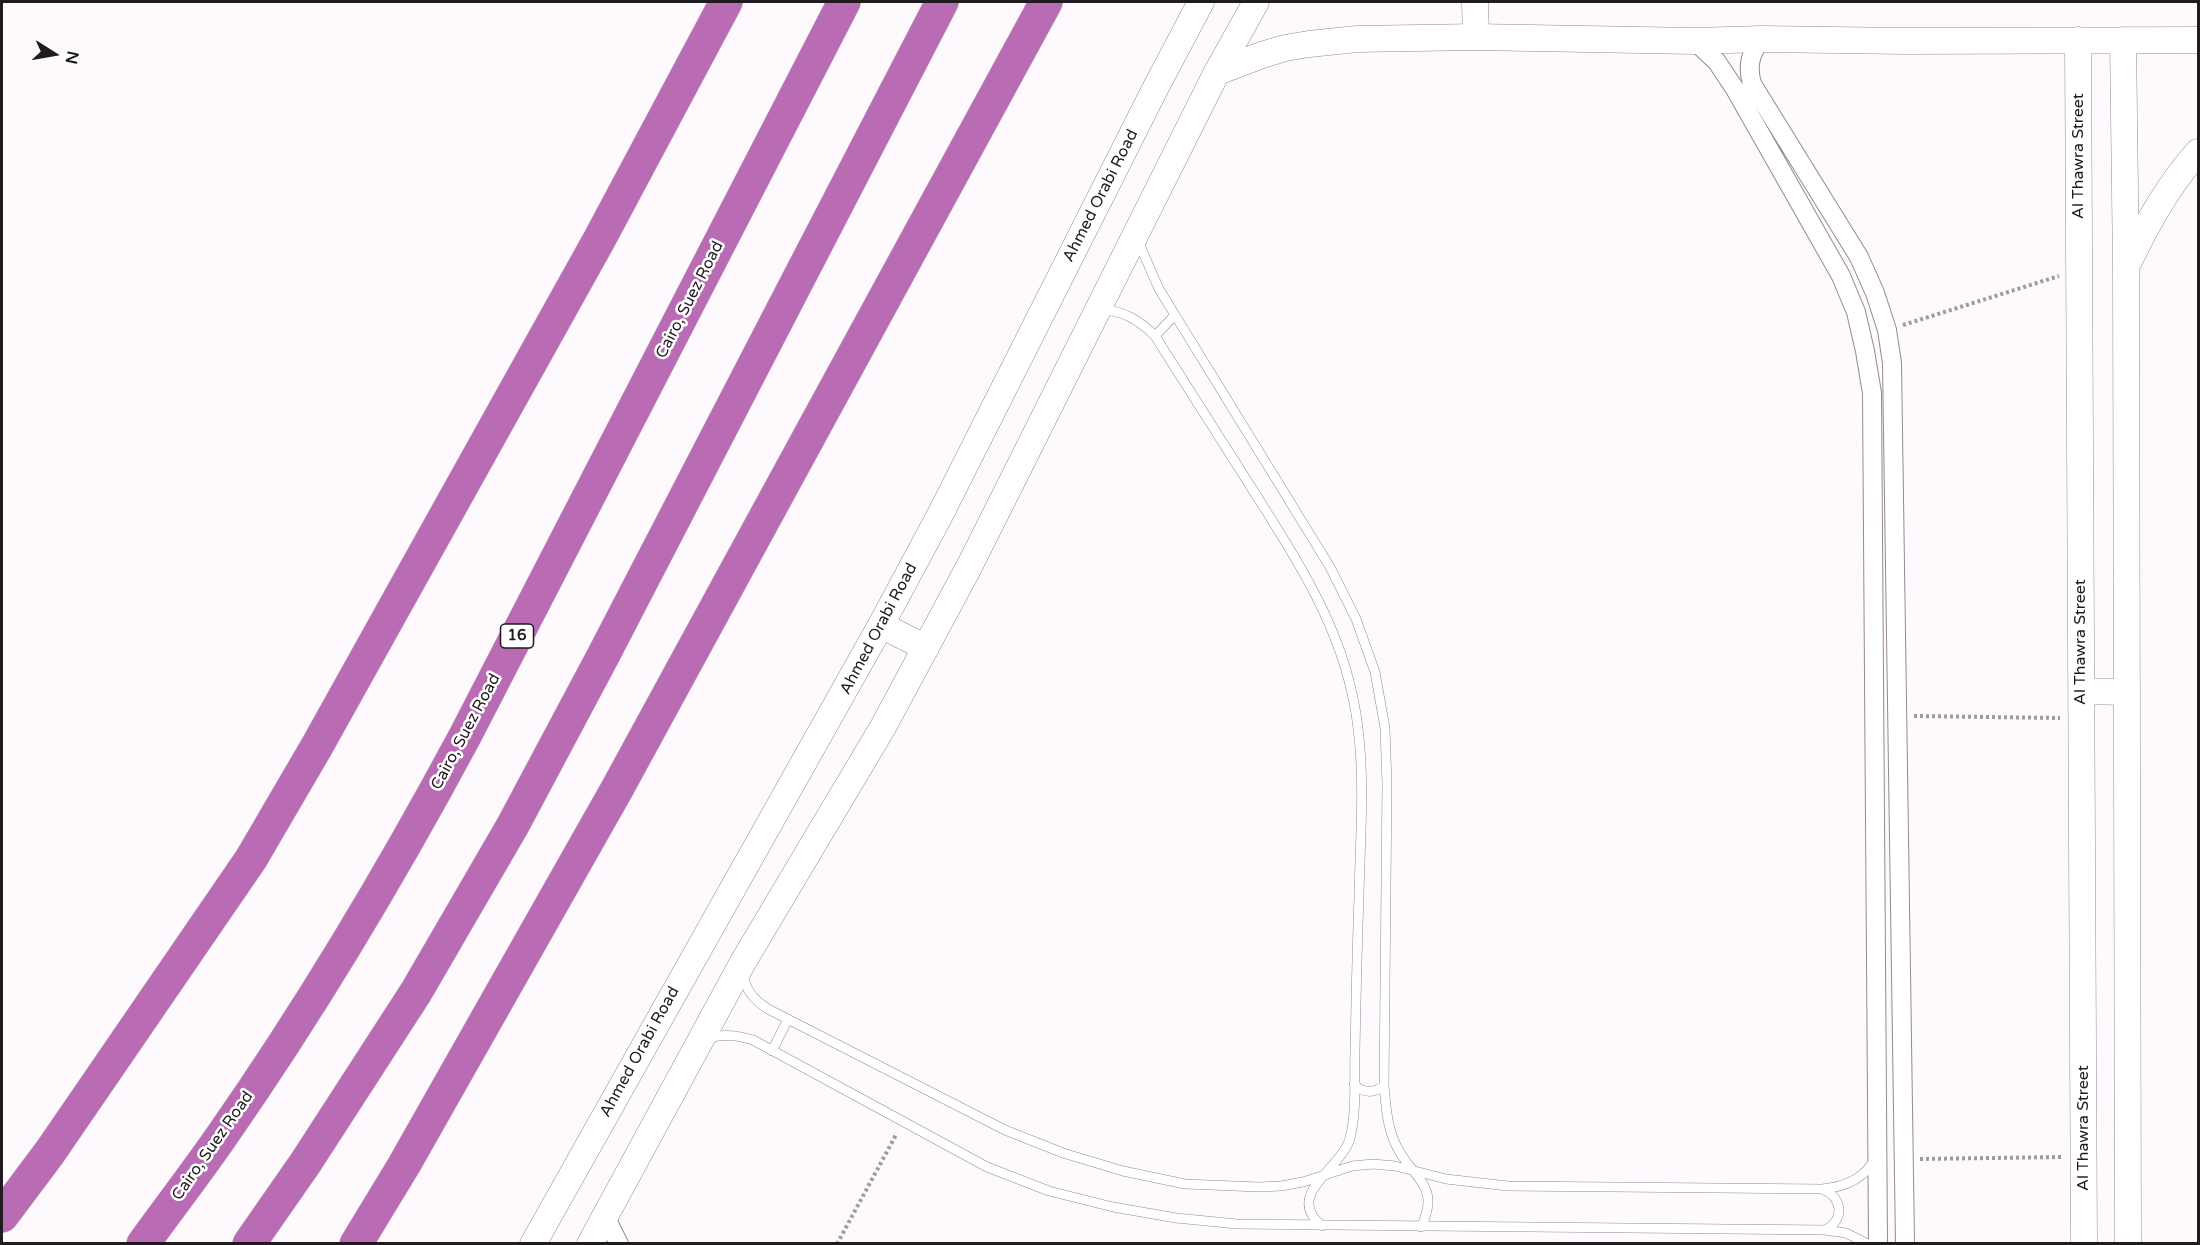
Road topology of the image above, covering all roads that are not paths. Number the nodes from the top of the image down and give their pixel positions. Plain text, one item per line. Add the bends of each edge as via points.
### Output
1 (726, 2) edge
2 (844, 2) edge
3 (942, 2) edge
4 (1046, 2) edge
5 (1201, 2) edge
6 (1256, 2) edge
7 (1475, 2) edge
8 (1476, 37) junction
9 (1762, 39) junction
10 (2078, 40) junction
11 (2123, 40) junction
12 (2199, 40) edge
13 (1695, 41) junction
14 (1217, 72) junction
15 (2199, 152) edge
16 (1136, 235) junction
17 (2126, 267) junction
18 (1098, 310) junction
19 (1175, 315) junction
20 (1155, 336) junction
21 (882, 625) junction
22 (926, 648) junction
23 (2082, 691) junction
24 (2127, 692) junction
25 (743, 962) junction
26 (788, 1019) junction
27 (699, 1043) junction
28 (772, 1051) junction
29 (1354, 1084) junction
30 (1384, 1086) junction
31 (1878, 1155) junction
32 (1415, 1172) junction
33 (1324, 1175) junction
34 (1822, 1189) junction
35 (2, 1216) edge
36 (605, 1216) junction
37 (1323, 1226) junction
38 (1421, 1227) junction
39 (1826, 1230) junction
40 (143, 1244) edge
41 (249, 1244) edge
42 (356, 1244) edge
43 (533, 1244) edge
44 (590, 1244) edge
45 (619, 1244) edge
46 (1868, 1244) edge
47 (1878, 1244) edge
48 (1905, 1244) edge
49 (2084, 1244) edge
50 (2128, 1244) edge

1 - 35 highway via 588,260 251,859 51,1152
2 - 40 highway, Cairo, Suez Road / 16 via 412,834 289,1036
3 - 41 highway via 513,825 416,992
4 - 42 highway via 612,799
5 - 21 street, Ahmed Orabi Road
6 - 14 street
7 - 8 street
8 - 13 street
8 - 14 street via 1356,39 1309,44 1262,55
9 - 10 street
9 - 13 street
9 - 48 street via 1751,55 1752,84 1859,257 1887,330 1892,363
10 - 11 street
10 - 23 street, Al Thawra Street
11 - 12 street
11 - 17 street
13 - 31 street via 1717,62 1730,82 1841,276 1856,312 1872,393
14 - 16 street
15 - 17 street via 2151,216
16 - 18 street
16 - 19 lane via 1146,263
17 - 24 street
18 - 20 lane via 1129,315
18 - 22 street
19 - 20 lane
19 - 30 lane via 1330,567 1356,619 1375,672 1385,728 1387,784
20 - 29 lane via 1306,574 1330,622 1347,674 1358,727 1361,781
21 - 22 street
21 - 43 street, Ahmed Orabi Road
22 - 25 street
23 - 24 street
23 - 49 street, Al Thawra Street
24 - 50 street
25 - 26 lane via 747,990 756,1001
25 - 27 street
26 - 28 lane
26 - 33 lane via 1005,1130 1063,1154 1185,1184 1259,1188
27 - 28 lane via 712,1037 739,1036
27 - 36 street
28 - 37 lane via 987,1167 1048,1191 1176,1218
29 - 30 lane via 1368,1092
29 - 33 lane via 1350,1140 1339,1160
30 - 32 lane via 1396,1146
31 - 34 lane via 1860,1177 1848,1184
31 - 47 street
32 - 33 lane via 1373,1164
32 - 34 lane via 1508,1186
32 - 38 lane via 1428,1196
33 - 37 lane via 1313,1188 1310,1204 1314,1220
34 - 39 lane via 1834,1196 1840,1209 1837,1222
36 - 44 street
36 - 45 street
37 - 38 lane
38 - 39 lane
39 - 46 lane via 1846,1233

